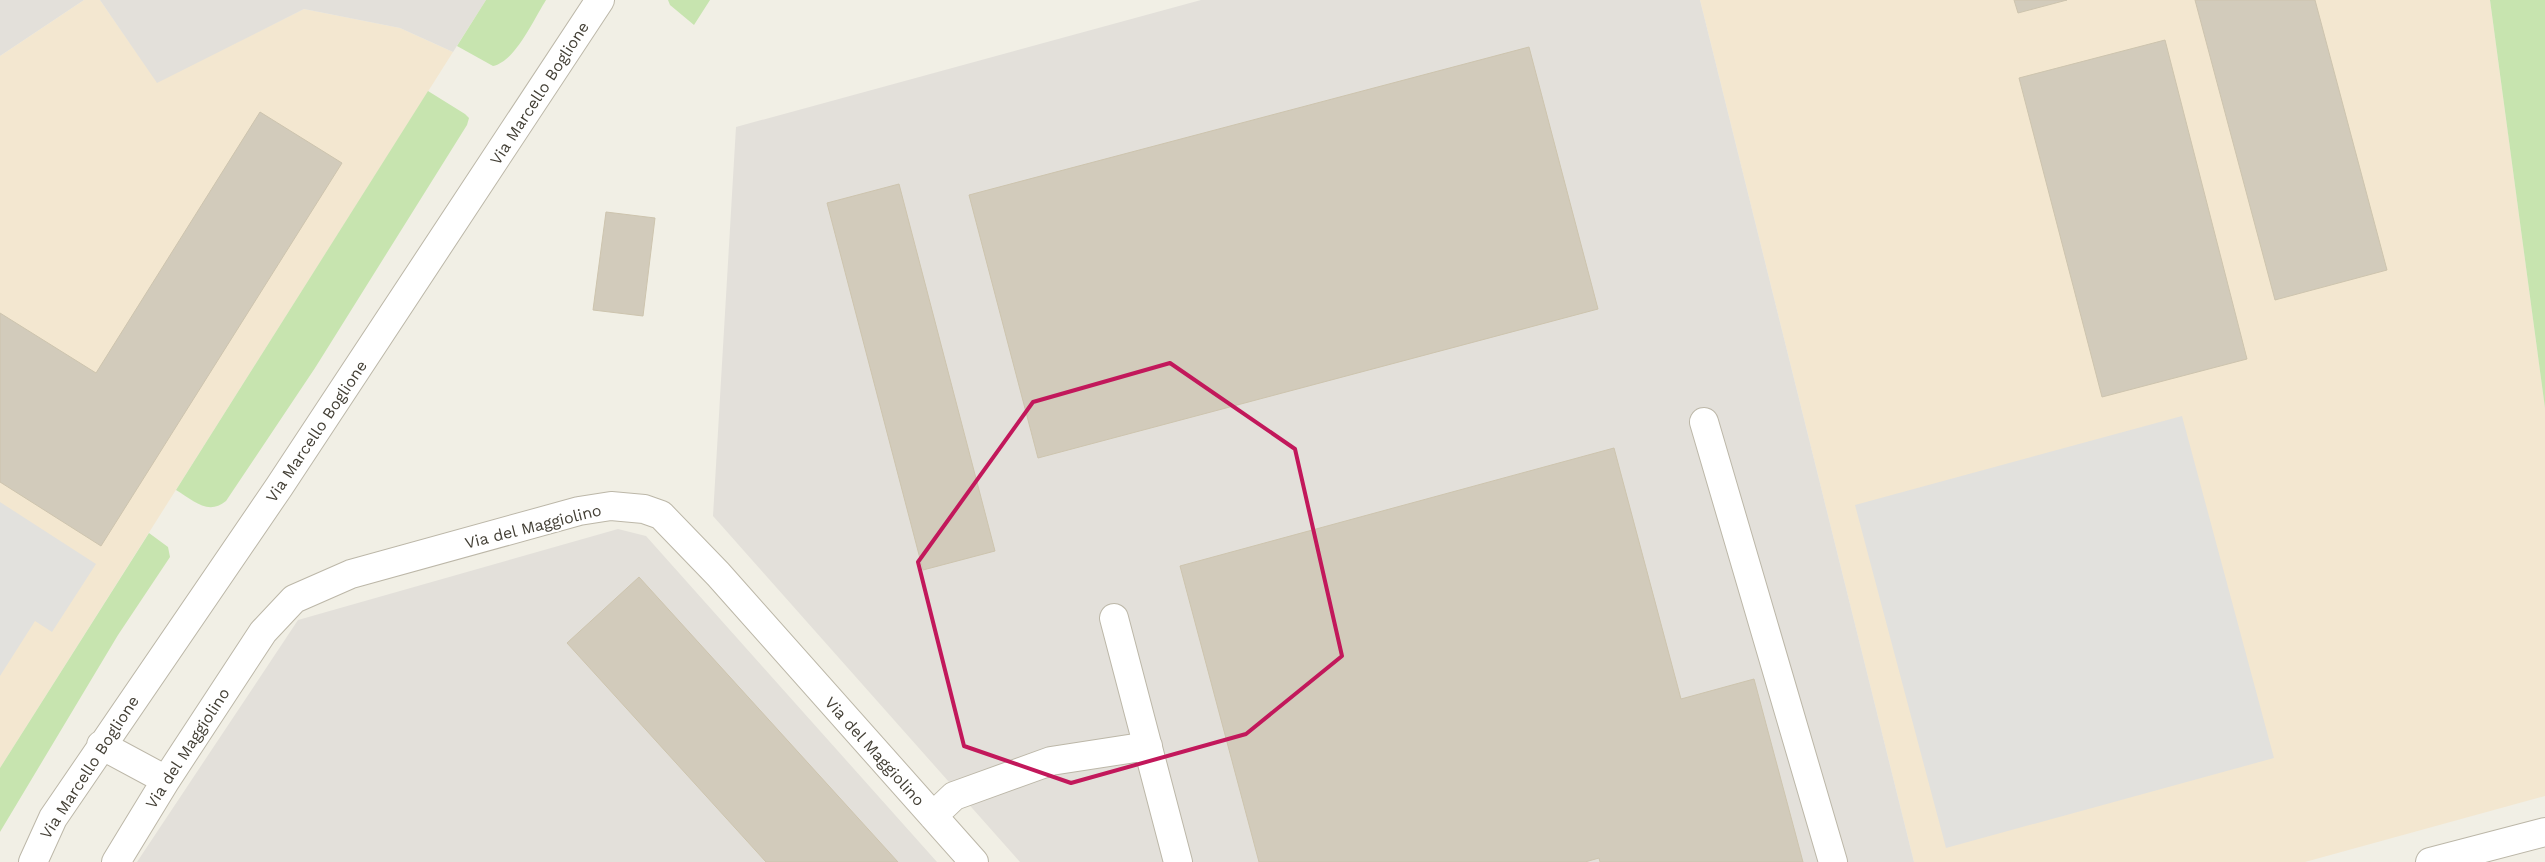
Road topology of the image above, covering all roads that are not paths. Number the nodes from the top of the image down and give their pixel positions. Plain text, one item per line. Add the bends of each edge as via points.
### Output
1 (600, 0) edge
2 (1704, 422) dead end
3 (1114, 618) dead end
4 (101, 745) junction
5 (1148, 746) junction
6 (166, 780) junction
7 (933, 816) junction
8 (2545, 832) edge
9 (33, 862) edge
10 (116, 862) edge
11 (974, 862) edge
12 (1178, 862) edge
13 (1834, 862) edge
14 (2430, 862) edge

1 - 4 street, Via Marcello Boglione via 280,487
2 - 13 street
3 - 5 street
4 - 6 street
4 - 9 street, Via Marcello Boglione via 53,818
5 - 7 street via 1051,761 954,796
5 - 12 street
6 - 7 street, Via del Maggiolino via 262,632 294,599 351,574 579,510 611,506 644,509 661,515 718,574
6 - 10 street, Via del Maggiolino
7 - 11 street, Via del Maggiolino
8 - 14 street

